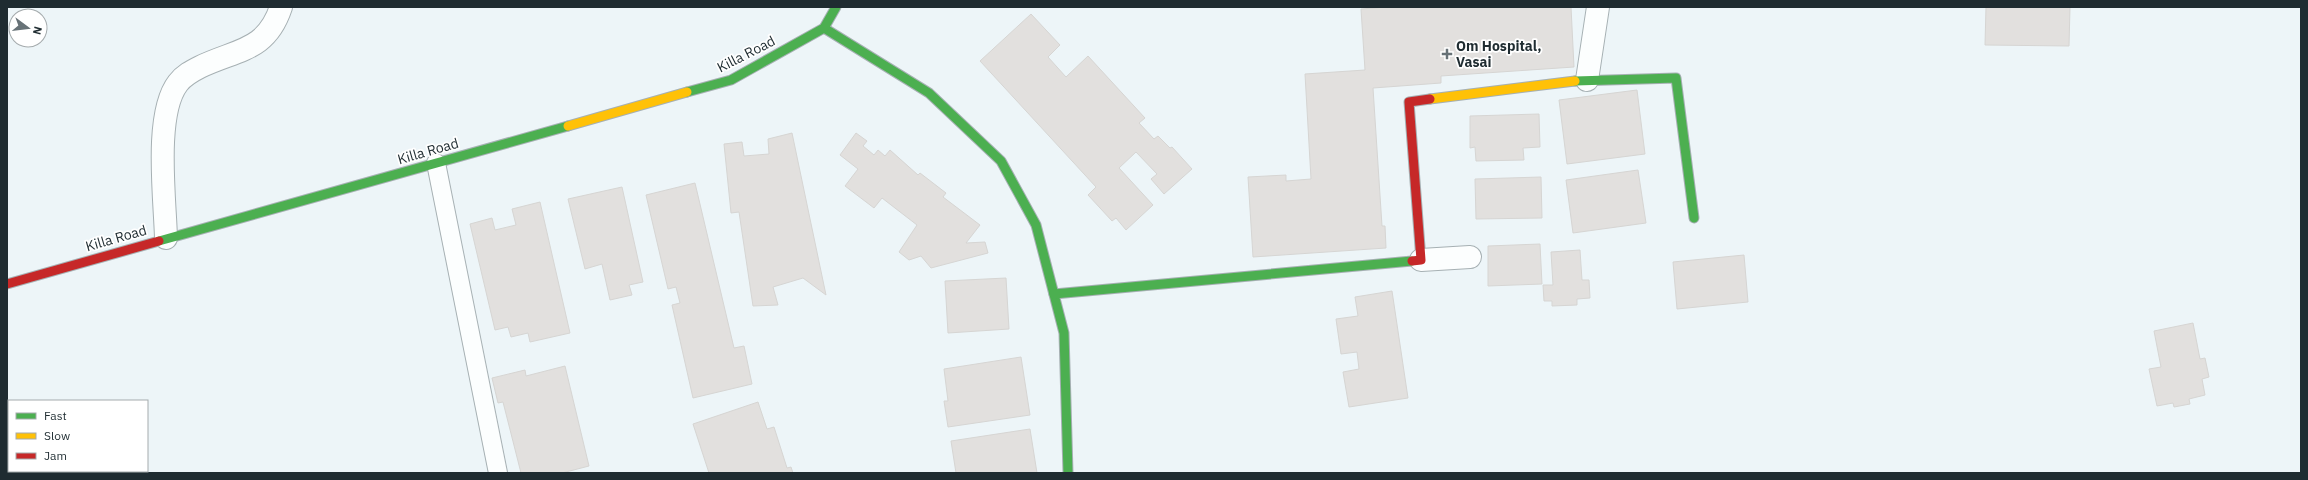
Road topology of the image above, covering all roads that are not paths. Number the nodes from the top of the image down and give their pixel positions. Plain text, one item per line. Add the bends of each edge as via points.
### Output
1 (281, 7) edge
2 (836, 7) edge
3 (1598, 7) edge
4 (824, 28) junction
5 (1587, 80) junction
6 (436, 163) junction
7 (1694, 218) dead end
8 (166, 238) junction
9 (1470, 257) dead end
10 (1421, 260) junction
11 (7, 284) edge
12 (1054, 294) junction
13 (498, 473) edge
14 (1068, 473) edge

1 - 8 street via 276,24 253,46 221,57 186,74 177,83 168,104 163,139
2 - 4 street
3 - 5 street
4 - 6 street, Killa Road via 731,80
4 - 12 street via 929,93 1001,161 1036,225
5 - 7 street via 1676,78
5 - 10 street via 1409,102
6 - 8 street, Killa Road
6 - 13 lane
8 - 11 street, Killa Road
9 - 10 street
10 - 12 street
12 - 14 street via 1064,333

